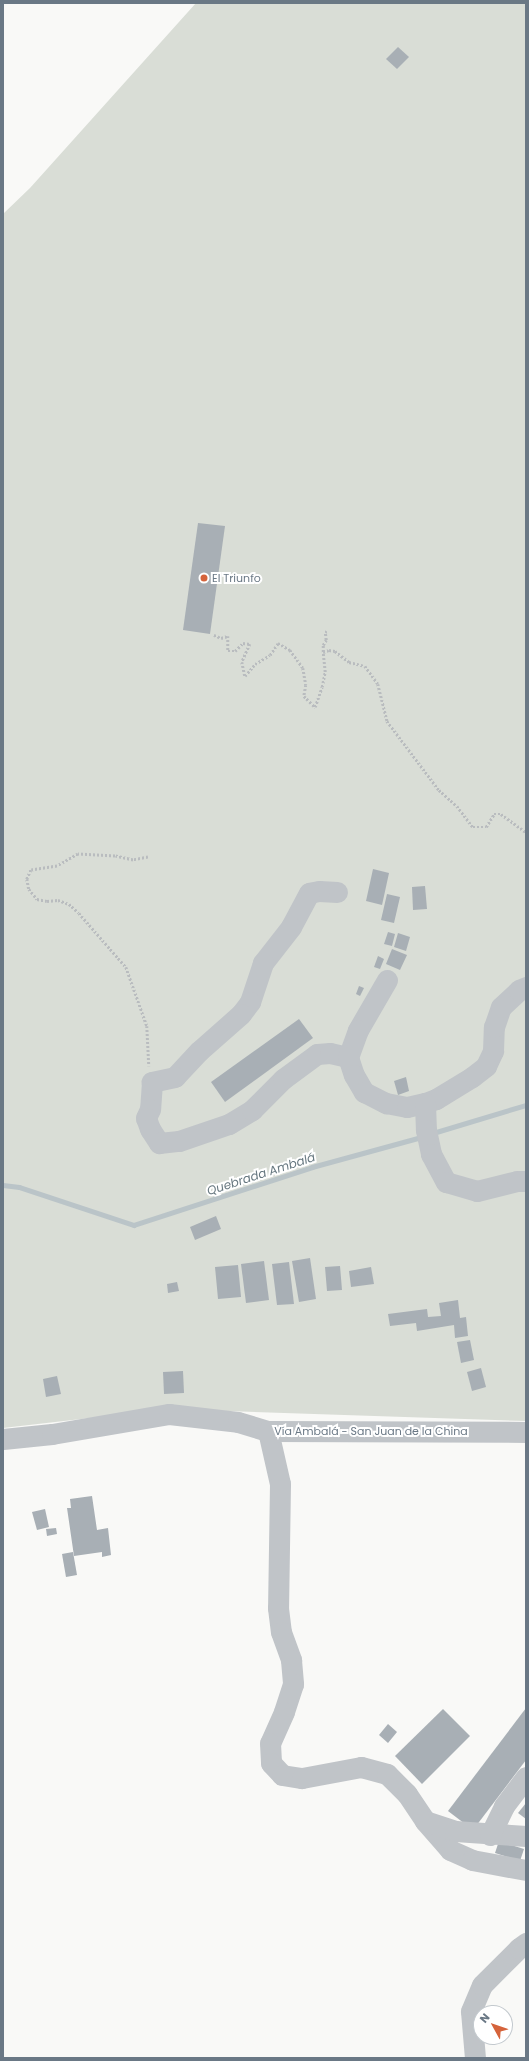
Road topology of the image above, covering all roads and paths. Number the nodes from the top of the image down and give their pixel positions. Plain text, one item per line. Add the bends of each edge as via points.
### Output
1 (327, 632) dead end
2 (214, 635) dead end
3 (323, 652) junction
4 (526, 832) edge
5 (148, 857) dead end
6 (337, 892) dead end
7 (387, 980) dead end
8 (526, 987) edge
9 (348, 1057) junction
10 (152, 1082) junction
11 (425, 1103) junction
12 (526, 1181) edge
13 (268, 1431) junction
14 (526, 1432) edge
15 (3, 1439) edge
16 (526, 1777) edge
17 (425, 1821) junction
18 (490, 1835) junction
19 (526, 1836) edge
20 (526, 1870) edge
21 (526, 1943) edge
22 (475, 2058) edge

1 - 3 path
2 - 3 path via 221,638 228,636 228,651 235,650 243,643 250,644 242,662 245,676 255,664 270,655 278,643 290,650 302,668 306,685 304,696 314,707 325,672
3 - 4 path via 335,651 349,662 365,666 378,684 387,721 439,790 457,806 473,827 486,827 494,814 501,814
5 - 10 path via 133,860 115,856 78,854 57,866 31,870 27,879 29,889 37,898 69,904 126,967 147,1026 147,1053
6 - 10 street via 309,893 291,927 263,963 250,1002 241,1014 199,1051 175,1077
7 - 9 street via 358,1030
8 - 11 street via 501,1006 494,1027 493,1051 486,1066 472,1077
9 - 10 street via 330,1053 318,1054 283,1079 242,1118 179,1141 159,1143 150,1129 146,1118 150,1109
9 - 11 street via 354,1075 364,1092 386,1103 407,1107
11 - 12 street via 426,1130 431,1154 446,1182 477,1191
13 - 14 street, Vía Ambalá - San Juan de la China
13 - 15 street, Vía Ambalá - San Juan de la China via 238,1422 169,1414 52,1434
13 - 17 street via 280,1484 278,1608 281,1632 291,1660 293,1684 270,1743 271,1763 282,1775 302,1778 361,1767 387,1774 407,1794
16 - 18 street via 504,1806
17 - 18 street via 455,1831
17 - 20 street via 450,1850 472,1860
18 - 19 street
21 - 22 street via 482,1985 471,2010

